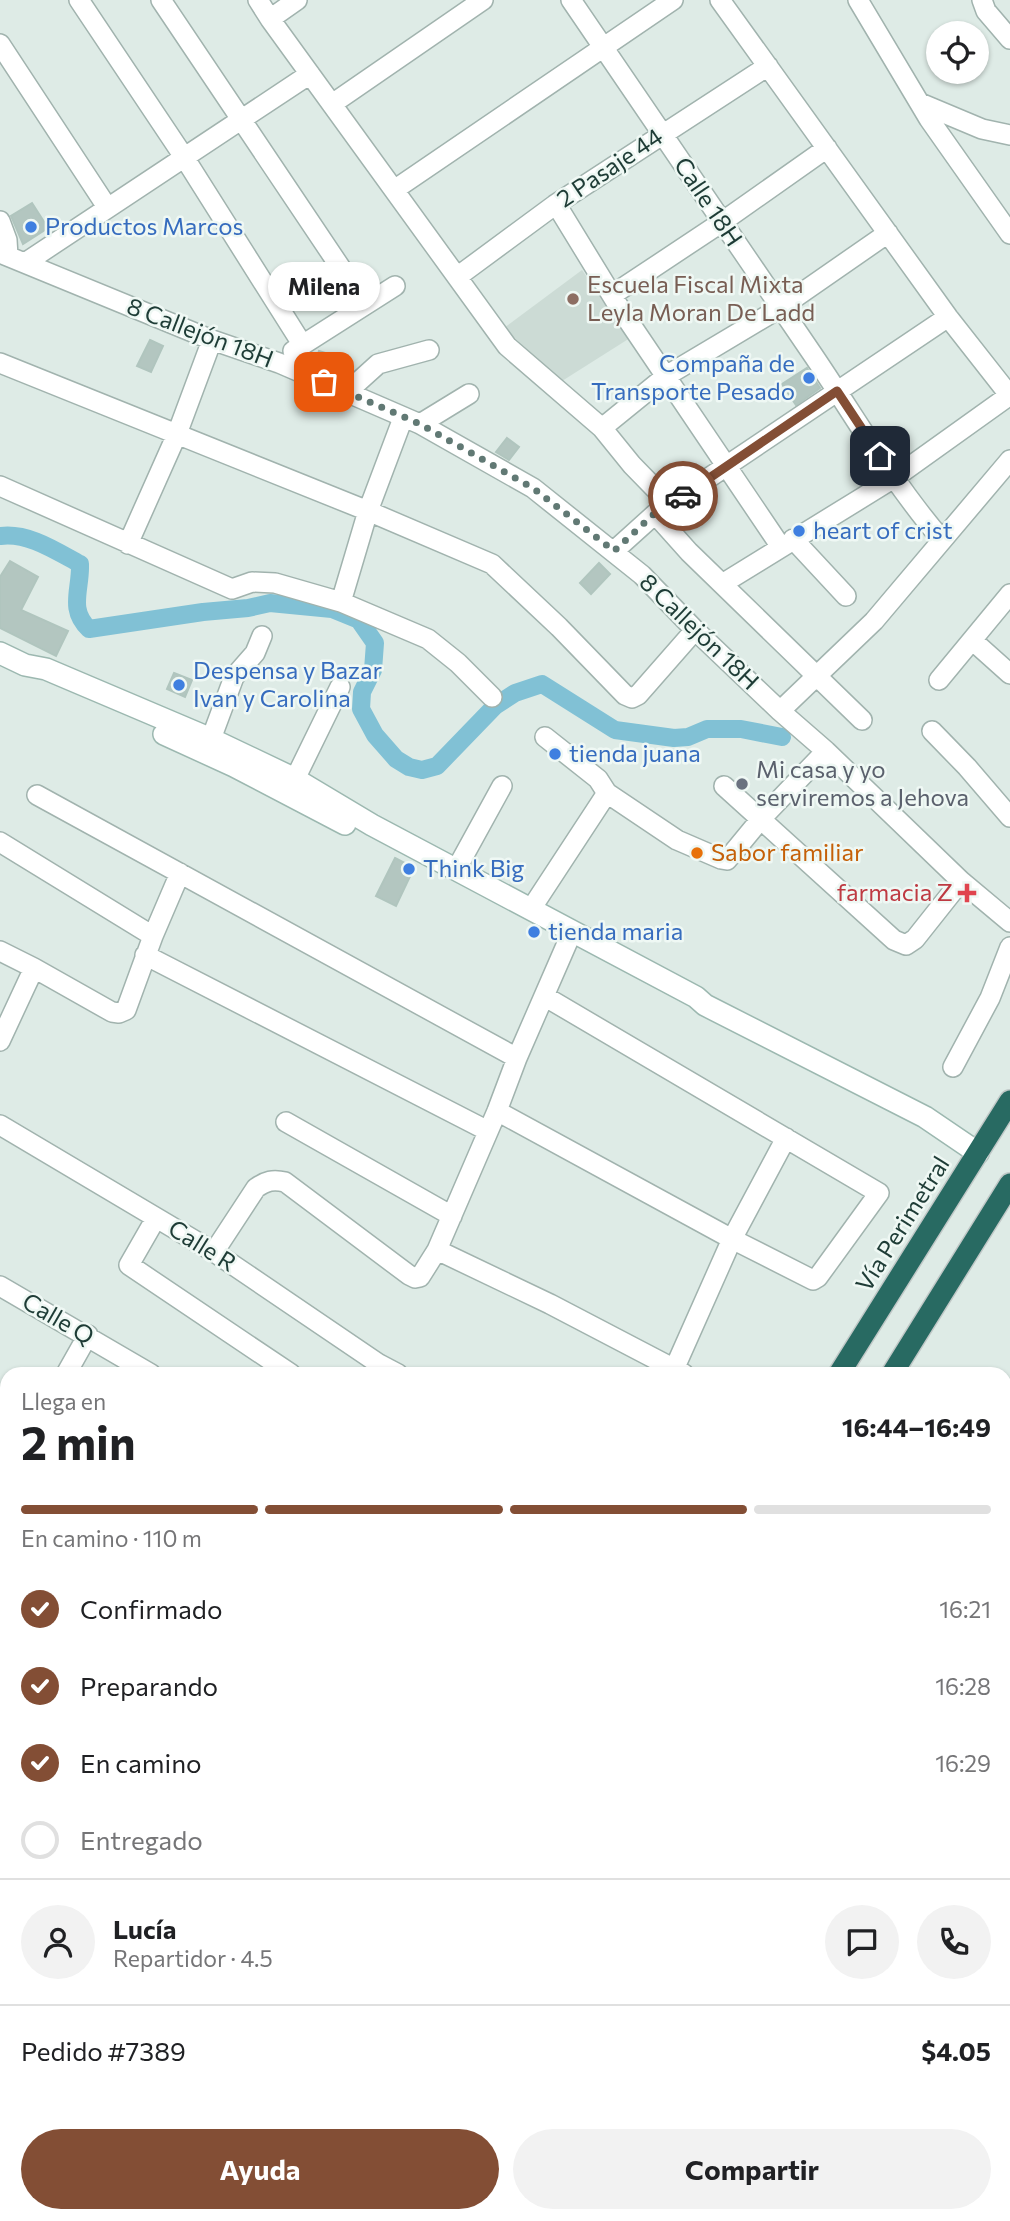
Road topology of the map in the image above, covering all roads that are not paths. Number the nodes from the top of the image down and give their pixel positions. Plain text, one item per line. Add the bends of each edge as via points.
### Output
1 (79, 0) edge
2 (160, 0) edge
3 (258, 0) edge
4 (297, 0) edge
5 (483, 0) edge
6 (571, 0) edge
7 (673, 0) edge
8 (720, 0) edge
9 (858, 0) edge
10 (982, 0) edge
11 (270, 19) junction
12 (1010, 39) edge
13 (0, 44) edge
14 (603, 47) junction
15 (768, 66) junction
16 (310, 75) junction
17 (920, 103) junction
18 (332, 104) junction
19 (241, 120) junction
20 (662, 134) junction
21 (1010, 135) edge
22 (827, 148) junction
23 (184, 157) junction
24 (394, 190) junction
25 (556, 204) junction
26 (107, 207) junction
27 (1004, 210) edge
28 (0, 221) edge
29 (722, 222) junction
30 (888, 233) junction
31 (1010, 234) edge
32 (11, 257) edge
33 (457, 277) junction
34 (395, 286) dead end
35 (612, 295) junction
36 (365, 304) junction
37 (780, 308) junction
38 (948, 317) junction
39 (212, 340) junction
40 (302, 344) junction
41 (429, 350) dead end
42 (0, 363) edge
43 (279, 363) junction
44 (666, 376) junction
45 (837, 391) junction
46 (347, 392) junction
47 (469, 394) dead end
48 (1010, 396) edge
49 (412, 421) junction
50 (602, 428) junction
51 (177, 434) junction
52 (1010, 460) edge
53 (727, 466) junction
54 (894, 478) junction
55 (0, 486) edge
56 (662, 509) junction
57 (368, 511) junction
58 (942, 540) junction
59 (787, 543) junction
60 (128, 544) junction
61 (614, 551) junction
62 (722, 584) junction
63 (1010, 594) edge
64 (846, 596) dead end
65 (341, 602) junction
66 (695, 630) junction
67 (262, 636) dead end
68 (972, 640) junction
69 (0, 653) edge
70 (25, 665) junction
71 (1010, 674) edge
72 (816, 676) junction
73 (939, 680) dead end
74 (340, 687) dead end
75 (492, 697) dead end
76 (780, 711) junction
77 (862, 720) dead end
78 (932, 731) dead end
79 (545, 737) dead end
80 (211, 739) junction
81 (826, 751) junction
82 (295, 779) junction
83 (502, 786) dead end
84 (724, 786) dead end
85 (607, 793) junction
86 (37, 795) dead end
87 (1010, 817) edge
88 (760, 820) junction
89 (369, 830) junction
90 (0, 842) edge
91 (457, 868) junction
92 (180, 873) junction
93 (961, 881) junction
94 (531, 909) junction
95 (1010, 922) edge
96 (153, 936) junction
97 (568, 941) junction
98 (1010, 947) edge
99 (0, 951) edge
100 (145, 955) junction
101 (34, 968) junction
102 (544, 996) junction
103 (705, 1005) junction
104 (0, 1041) edge
105 (517, 1058) junction
106 (953, 1067) dead end
107 (1010, 1101) edge
108 (497, 1111) junction
109 (286, 1122) dead end
110 (0, 1125) edge
111 (488, 1131) junction
112 (786, 1138) junction
113 (978, 1153) junction
114 (1010, 1184) edge
115 (452, 1216) junction
116 (156, 1218) junction
117 (732, 1239) junction
118 (437, 1250) junction
119 (214, 1252) junction
120 (0, 1286) edge
121 (88, 1335) junction
122 (70, 1367) edge
123 (140, 1367) edge
124 (281, 1367) edge
125 (385, 1367) edge
126 (669, 1367) edge
127 (680, 1367) edge
128 (843, 1367) edge
129 (896, 1367) edge

1 - 23 street
2 - 19 street
3 - 11 street
4 - 11 street
5 - 18 street
6 - 14 street, Calle 18H
7 - 14 street
8 - 15 street
9 - 17 street
10 - 12 street
11 - 16 street
13 - 26 street
14 - 20 street, Calle 18H
14 - 24 street
15 - 20 street, 2 Pasaje 44
15 - 22 street
16 - 18 street
16 - 19 street
17 - 21 street via 982,129
17 - 27 street
18 - 24 street
19 - 23 street
19 - 36 street
20 - 25 street, 2 Pasaje 44
20 - 29 street, Calle 18H
22 - 29 street
22 - 30 street
23 - 26 street
23 - 40 street
24 - 33 street
25 - 33 street, 2 Pasaje 44
25 - 35 street
26 - 32 street
27 - 31 street
28 - 32 street
29 - 35 street
29 - 37 street, Calle 18H
30 - 37 street
30 - 38 street
32 - 39 street, 8 Callejón 18H
33 - 50 street via 507,346
34 - 36 street
35 - 44 street
36 - 40 street
37 - 44 street
37 - 45 street, Calle 18H
38 - 45 street
38 - 48 street
39 - 43 street, 8 Callejón 18H
39 - 51 street
40 - 43 street
41 - 46 street via 378,364
42 - 51 street
43 - 46 street, 8 Callejón 18H
44 - 50 street
44 - 53 street
45 - 53 street
45 - 54 street, Calle 18H
46 - 49 street, 8 Callejón 18H
47 - 49 street
48 - 54 street
49 - 57 street
49 - 61 street, 8 Callejón 18H via 533,488
50 - 56 street
51 - 57 street
51 - 60 street
52 - 58 street
53 - 56 street
53 - 59 street
54 - 58 street, Calle 18H
54 - 59 street
55 - 60 street
56 - 61 street
56 - 62 street
57 - 65 street
57 - 66 street via 492,564 632,698
58 - 72 street via 874,621
59 - 62 street
59 - 64 street
60 - 65 street via 232,589 252,582 275,583
61 - 66 street, 8 Callejón 18H
62 - 72 street
63 - 68 street
65 - 75 street via 428,639
66 - 76 street, 8 Callejón 18H
67 - 80 street via 234,677
68 - 71 street
68 - 73 street
69 - 70 street
70 - 80 street via 46,669
70 - 89 street via 44,680
72 - 76 street
72 - 77 street
74 - 82 street
76 - 81 street, 8 Callejón 18H
78 - 87 street
79 - 85 street via 598,779
80 - 82 street
81 - 88 street
81 - 93 street, 8 Callejón 18H
82 - 89 street
83 - 91 street
84 - 88 street
85 - 88 street via 677,840 727,860
85 - 94 street
86 - 92 street
88 - 93 street via 894,940 906,945
89 - 91 street
89 - 97 street
90 - 96 street
91 - 94 street
92 - 96 street
92 - 105 street
93 - 95 street, 8 Callejón 18H
94 - 103 street
96 - 100 street
97 - 102 street
97 - 103 street via 690,1005
98 - 106 street via 990,998
99 - 101 street
100 - 101 street via 126,1010 119,1013
100 - 111 street
101 - 104 street
102 - 105 street
102 - 112 street
103 - 113 street via 925,1117
105 - 108 street
107 - 113 highway, Vía Perimetral
108 - 111 street
108 - 117 street
109 - 115 street
110 - 116 street, Calle R
111 - 115 street
112 - 117 street
112 - 117 street via 879,1193 813,1280
113 - 128 highway, Vía Perimetral
114 - 129 highway
115 - 118 street
116 - 119 street, Calle R
116 - 124 street via 129,1265
117 - 127 street
118 - 119 street via 415,1278 275,1179 256,1188
118 - 126 street
119 - 125 street, Calle R
120 - 121 street, Calle Q
121 - 122 street
121 - 123 street, Calle Q

